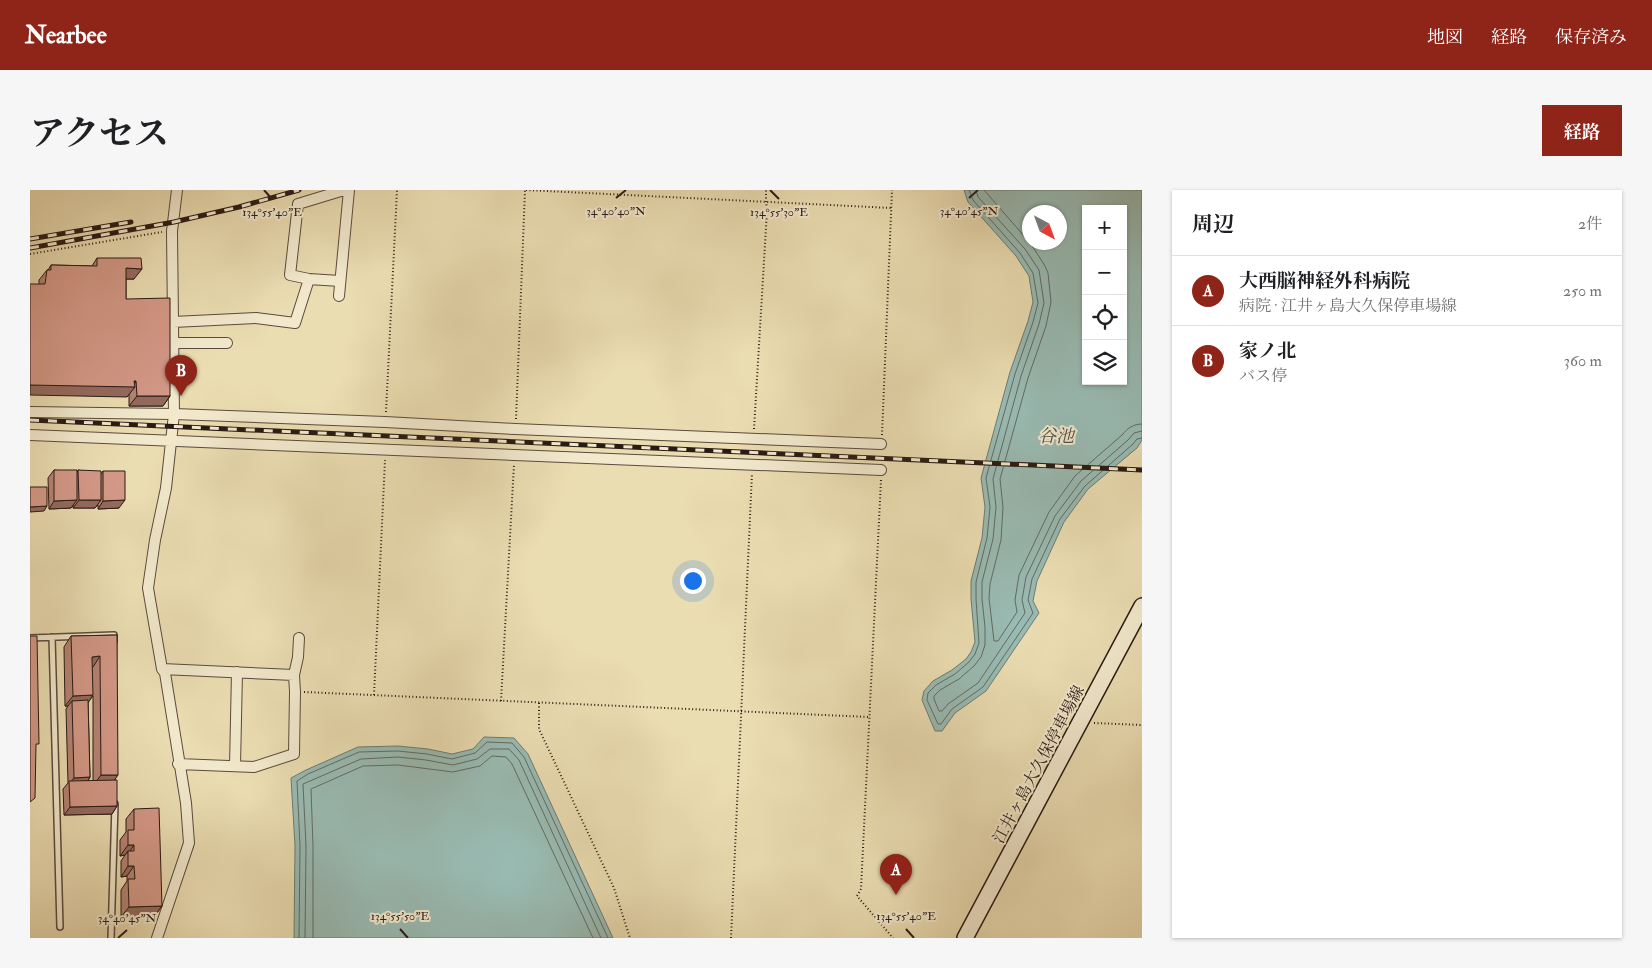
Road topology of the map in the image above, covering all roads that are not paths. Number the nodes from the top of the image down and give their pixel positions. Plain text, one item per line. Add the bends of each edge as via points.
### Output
1 (177, 190) edge
2 (344, 190) edge
3 (349, 190) edge
4 (309, 279) junction
5 (340, 281) junction
6 (339, 296) dead end
7 (173, 322) junction
8 (173, 343) junction
9 (227, 343) dead end
10 (30, 412) edge
11 (174, 414) junction
12 (30, 435) edge
13 (172, 440) junction
14 (882, 444) road end
15 (881, 470) road end
16 (1142, 606) edge
17 (52, 637) junction
18 (30, 638) edge
19 (299, 638) dead end
20 (114, 644) edge
21 (162, 669) junction
22 (236, 672) junction
23 (294, 675) junction
24 (178, 764) junction
25 (234, 766) junction
26 (115, 797) edge
27 (60, 927) dead end
28 (111, 938) edge
29 (158, 938) edge
30 (965, 938) edge

1 - 7 street via 172,230
2 - 4 street via 298,204 290,275
3 - 5 street
4 - 5 street
4 - 7 street via 295,323 256,318
5 - 6 street
7 - 8 street
8 - 9 street
8 - 11 street
10 - 11 street
11 - 13 street
11 - 14 street
12 - 13 street
13 - 15 street
13 - 21 street via 148,588
16 - 30 main road, 江井ヶ島大久保停車場線
17 - 18 lane
17 - 20 lane via 114,635
17 - 27 lane
19 - 23 street
21 - 22 street
21 - 24 street
22 - 23 street
22 - 25 street
23 - 25 street via 294,754 254,767
24 - 25 street
24 - 29 street via 186,803 189,843
26 - 28 lane

